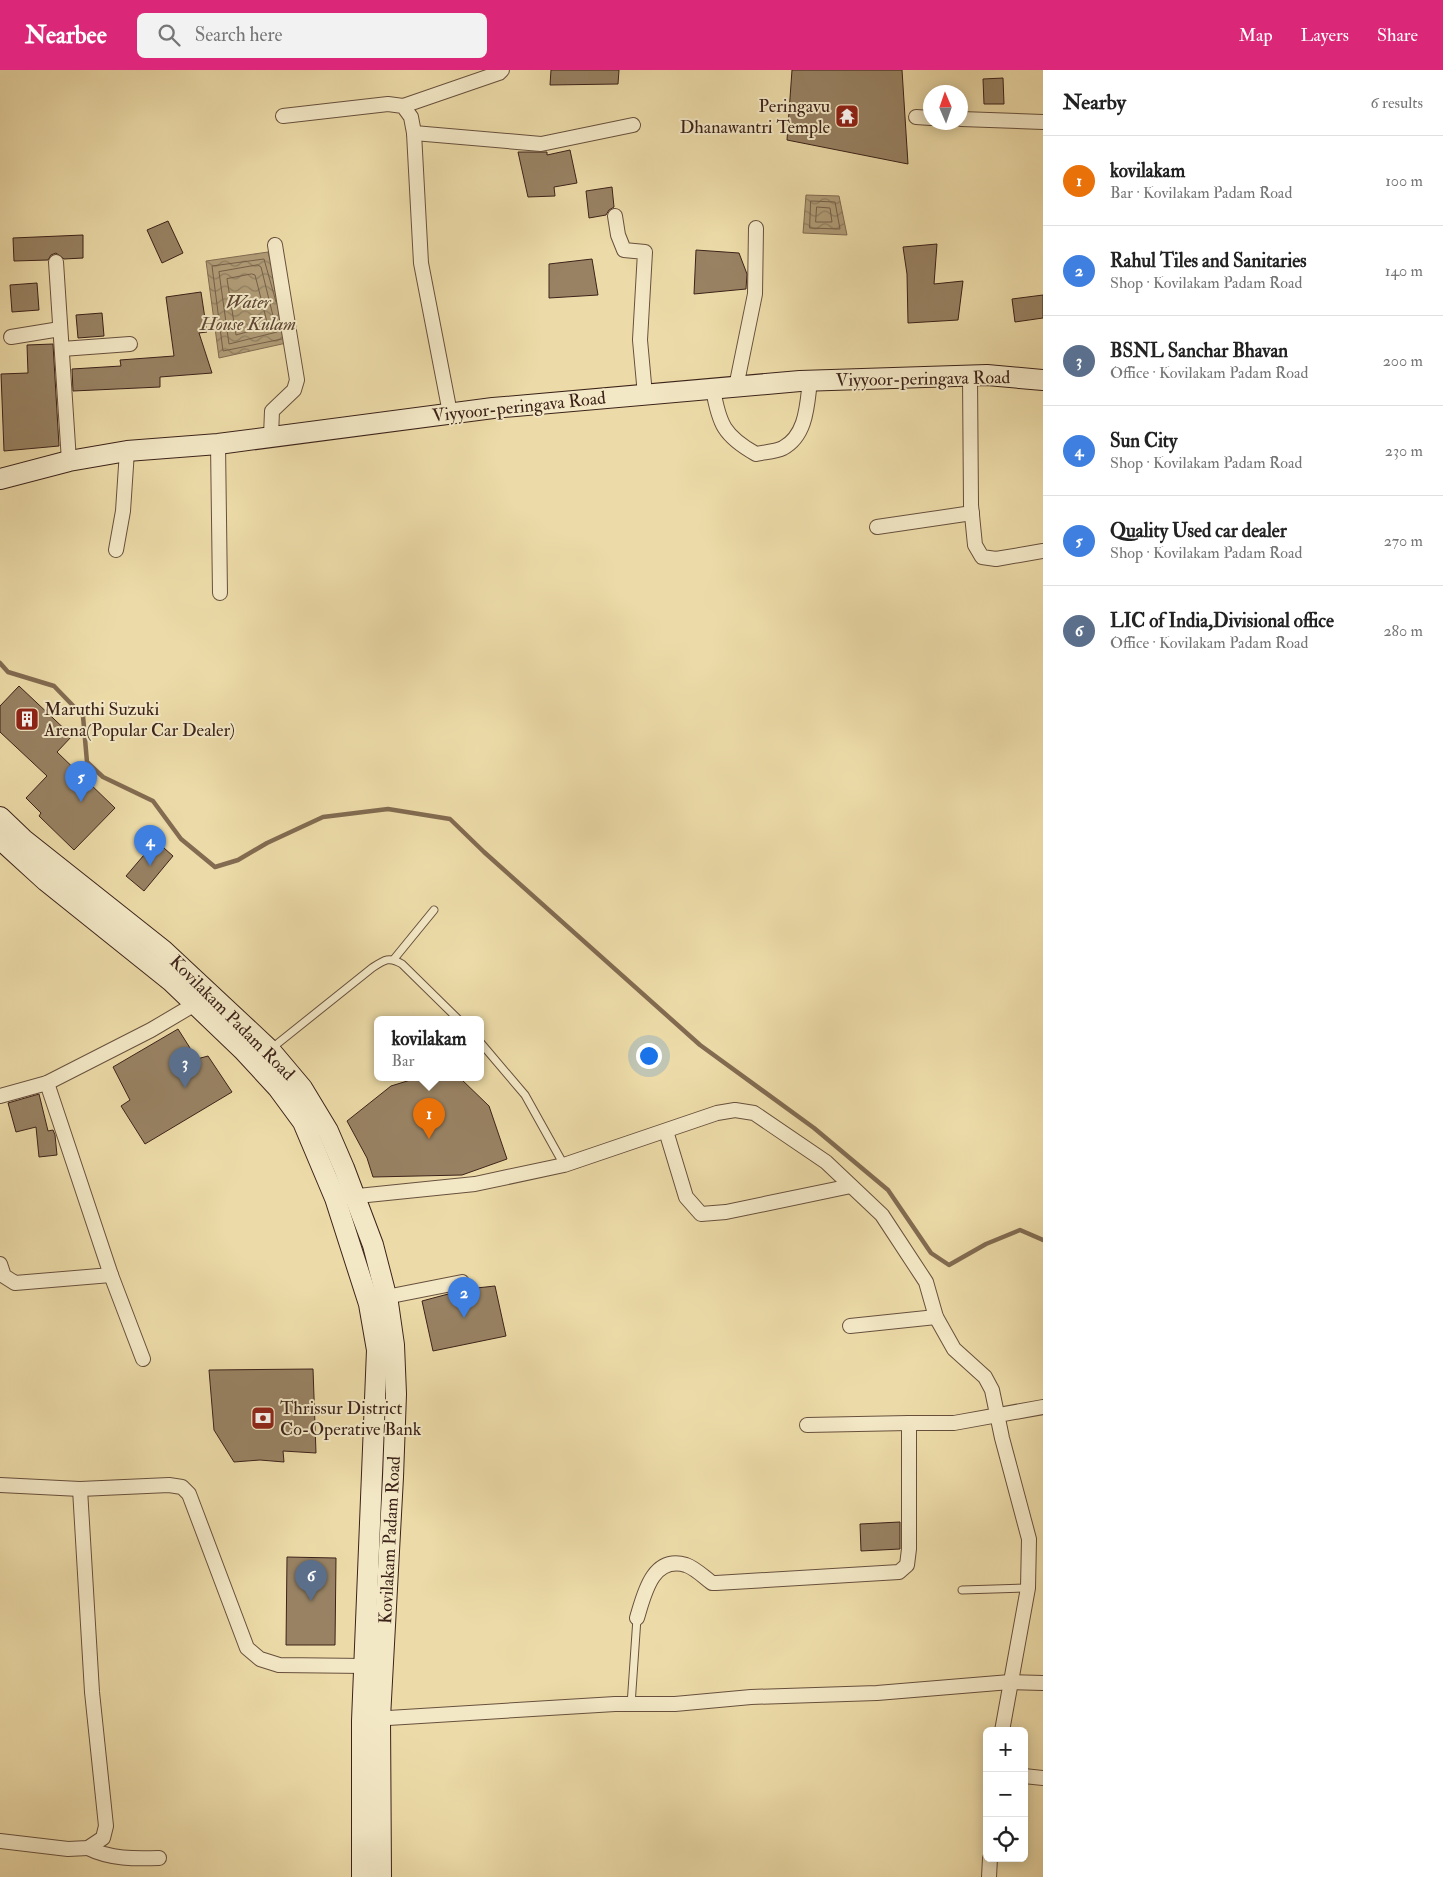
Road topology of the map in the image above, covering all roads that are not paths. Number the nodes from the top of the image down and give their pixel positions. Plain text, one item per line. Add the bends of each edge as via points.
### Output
1 (502, 70) edge
2 (404, 106) junction
3 (283, 116) dead end
4 (916, 117) dead end
5 (923, 118) edge
6 (968, 119) edge
7 (1043, 122) edge
8 (633, 125) dead end
9 (414, 133) junction
10 (615, 216) dead end
11 (756, 228) dead end
12 (275, 245) dead end
13 (56, 262) dead end
14 (60, 329) junction
15 (11, 337) dead end
16 (130, 344) dead end
17 (62, 349) junction
18 (970, 376) junction
19 (1043, 380) edge
20 (810, 381) junction
21 (736, 387) junction
22 (713, 389) junction
23 (645, 395) junction
24 (450, 413) junction
25 (271, 436) junction
26 (218, 444) junction
27 (127, 451) junction
28 (69, 461) junction
29 (0, 479) edge
30 (972, 512) junction
31 (877, 527) dead end
32 (116, 550) dead end
33 (1043, 551) edge
34 (220, 593) dead end
35 (0, 817) edge
36 (0, 840) edge
37 (434, 910) dead end
38 (394, 959) junction
39 (201, 997) junction
40 (455, 1016) edge
41 (484, 1047) edge
42 (270, 1050) junction
43 (47, 1083) junction
44 (0, 1096) edge
45 (666, 1131) junction
46 (564, 1165) junction
47 (851, 1186) junction
48 (345, 1197) junction
49 (0, 1264) edge
50 (111, 1275) junction
51 (462, 1282) dead end
52 (386, 1297) junction
53 (936, 1316) junction
54 (850, 1326) dead end
55 (143, 1359) dead end
56 (1043, 1407) edge
57 (998, 1417) junction
58 (909, 1423) junction
59 (807, 1425) dead end
60 (0, 1485) edge
61 (80, 1488) junction
62 (1043, 1538) edge
63 (1029, 1539) junction
64 (1028, 1588) junction
65 (962, 1590) dead end
66 (637, 1618) joint
67 (365, 1666) junction
68 (1010, 1682) junction
69 (1043, 1683) edge
70 (631, 1705) junction
71 (371, 1719) junction
72 (1003, 1727) edge
73 (1028, 1776) edge
74 (1043, 1778) edge
75 (0, 1842) edge
76 (88, 1848) junction
77 (159, 1858) dead end
78 (990, 1862) edge
79 (362, 1877) edge
80 (381, 1877) edge
81 (989, 1877) edge

1 - 2 street
2 - 3 street via 388,104
2 - 9 street via 411,117
4 - 5 street
6 - 7 street
8 - 9 street via 542,144
9 - 24 street via 421,263
10 - 23 street via 624,250 646,252 640,340
11 - 21 street via 755,294
12 - 25 street via 297,380 294,390 272,411
13 - 14 street
14 - 15 street
14 - 17 street
16 - 17 street
17 - 28 street
18 - 19 main road, Viyyoor-peringava Road
18 - 20 main road, Viyyoor-peringava Road
18 - 30 street
20 - 21 main road, Viyyoor-peringava Road
20 - 22 street via 805,418 796,436 782,448 756,454 741,446 722,428
21 - 22 main road, Viyyoor-peringava Road
22 - 23 main road, Viyyoor-peringava Road
23 - 24 main road, Viyyoor-peringava Road
24 - 25 main road, Viyyoor-peringava Road
25 - 26 main road, Viyyoor-peringava Road
26 - 27 main road, Viyyoor-peringava Road
26 - 34 street
27 - 28 main road, Viyyoor-peringava Road
27 - 32 street via 123,511
28 - 29 main road, Viyyoor-peringava Road
30 - 31 street
30 - 33 street via 975,545 982,557 996,559
35 - 39 main road, Kovilakam Padam Road via 163,950
36 - 39 main road, Kovilakam Padam Road via 172,982
37 - 38 lane
38 - 40 lane
38 - 42 lane via 383,960
39 - 42 main road, Kovilakam Padam Road
39 - 43 street via 151,1030
39 - 48 main road, Kovilakam Padam Road via 293,1108
41 - 46 lane via 525,1095
42 - 48 main road, Kovilakam Padam Road via 302,1088 328,1131
43 - 44 street
43 - 50 street
45 - 46 street
45 - 47 street via 735,1110 754,1113 826,1162
45 - 47 street via 686,1197 701,1214 726,1212
46 - 48 street via 475,1184
47 - 53 street via 882,1214 926,1282
48 - 52 main road, Kovilakam Padam Road via 373,1245
48 - 67 main road, Kovilakam Padam Road via 377,1350
49 - 50 street via 4,1276 15,1283
50 - 55 street
51 - 52 street
52 - 71 main road, Kovilakam Padam Road via 394,1346 394,1477
53 - 54 street
53 - 57 street via 954,1349 984,1377 992,1390
56 - 57 street
57 - 58 street via 954,1424
57 - 63 street
58 - 59 street
58 - 66 street via 909,1549 906,1565 898,1572 712,1583 685,1565 671,1565 659,1569 647,1584
60 - 61 street
61 - 67 street via 182,1487 189,1494 247,1648 260,1659 279,1664
61 - 76 street via 92,1692 106,1826 103,1838
62 - 63 street
63 - 64 street
64 - 65 lane
64 - 68 street
66 - 70 lane
67 - 71 main road, Kovilakam Padam Road
68 - 69 street
68 - 70 street via 877,1693
68 - 72 street
70 - 71 street
71 - 79 main road, Kovilakam Padam Road
71 - 80 main road, Kovilakam Padam Road
73 - 74 street
75 - 76 street
76 - 77 street via 102,1855
78 - 81 street

